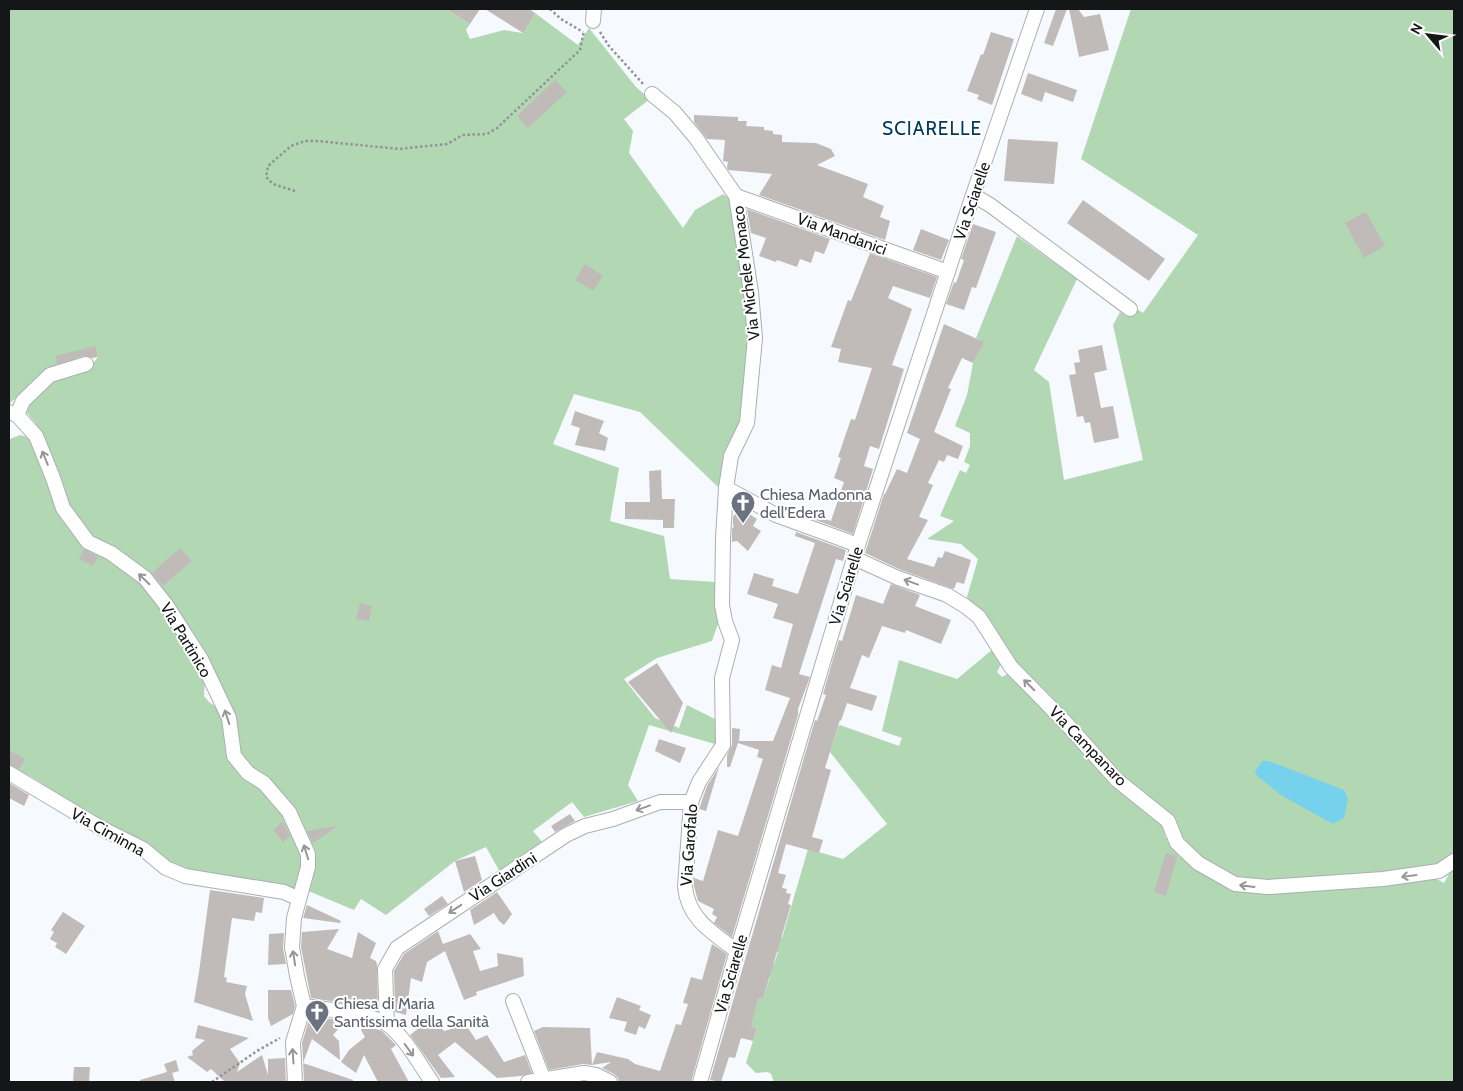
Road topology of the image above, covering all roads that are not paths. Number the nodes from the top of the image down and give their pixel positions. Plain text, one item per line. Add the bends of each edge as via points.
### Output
1 (1037, 9) edge
2 (652, 94) road end
3 (973, 195) junction
4 (736, 196) junction
5 (948, 272) junction
6 (1130, 309) dead end
7 (86, 364) dead end
8 (13, 414) edge
9 (726, 488) junction
10 (856, 552) junction
11 (9, 773) edge
12 (690, 802) junction
13 (1454, 861) edge
14 (299, 899) junction
15 (737, 951) junction
16 (513, 1002) dead end
17 (304, 1006) junction
18 (386, 1024) junction
19 (544, 1080) junction
20 (295, 1082) edge
21 (432, 1082) edge
22 (528, 1082) edge
23 (610, 1082) edge
24 (700, 1082) edge

1 - 3 street, Via Sciarelle
2 - 4 street, Via Michele Monaco via 675,113 696,138
3 - 5 street, Via Sciarelle
3 - 6 street
4 - 5 street, Via Mandanici
4 - 9 street, Via Michele Monaco via 756,338 746,423 732,456
5 - 10 street, Via Sciarelle
7 - 8 street via 50,375
14 -> 8 street, Via Partinico via 308,867 308,854 289,812 234,756 229,718 201,659 145,578 111,553 88,542 63,508 36,436
9 - 10 street
9 - 12 street, Via Garofalo via 722,605 732,640 722,678 723,745
13 -> 10 street, Via Campanaro via 1439,871 1383,879 1268,887 1235,884 1198,863 1177,843 1168,821 1117,780 1011,667 979,617 947,595 898,578
10 - 15 street, Via Sciarelle
11 - 14 street, Via Ciminna via 143,849 174,872 284,892
12 - 15 street, Via Garofalo via 686,900 693,914
12 -> 18 street, Via Giardini via 660,802 566,835 397,948 385,969
17 -> 14 street, Via Partinico via 292,947
15 - 24 street, Via Sciarelle
16 - 19 street
17 - 18 street via 368,1017
20 -> 17 street via 292,1042
18 -> 21 street via 403,1041
19 - 22 street
19 - 23 street via 584,1073

